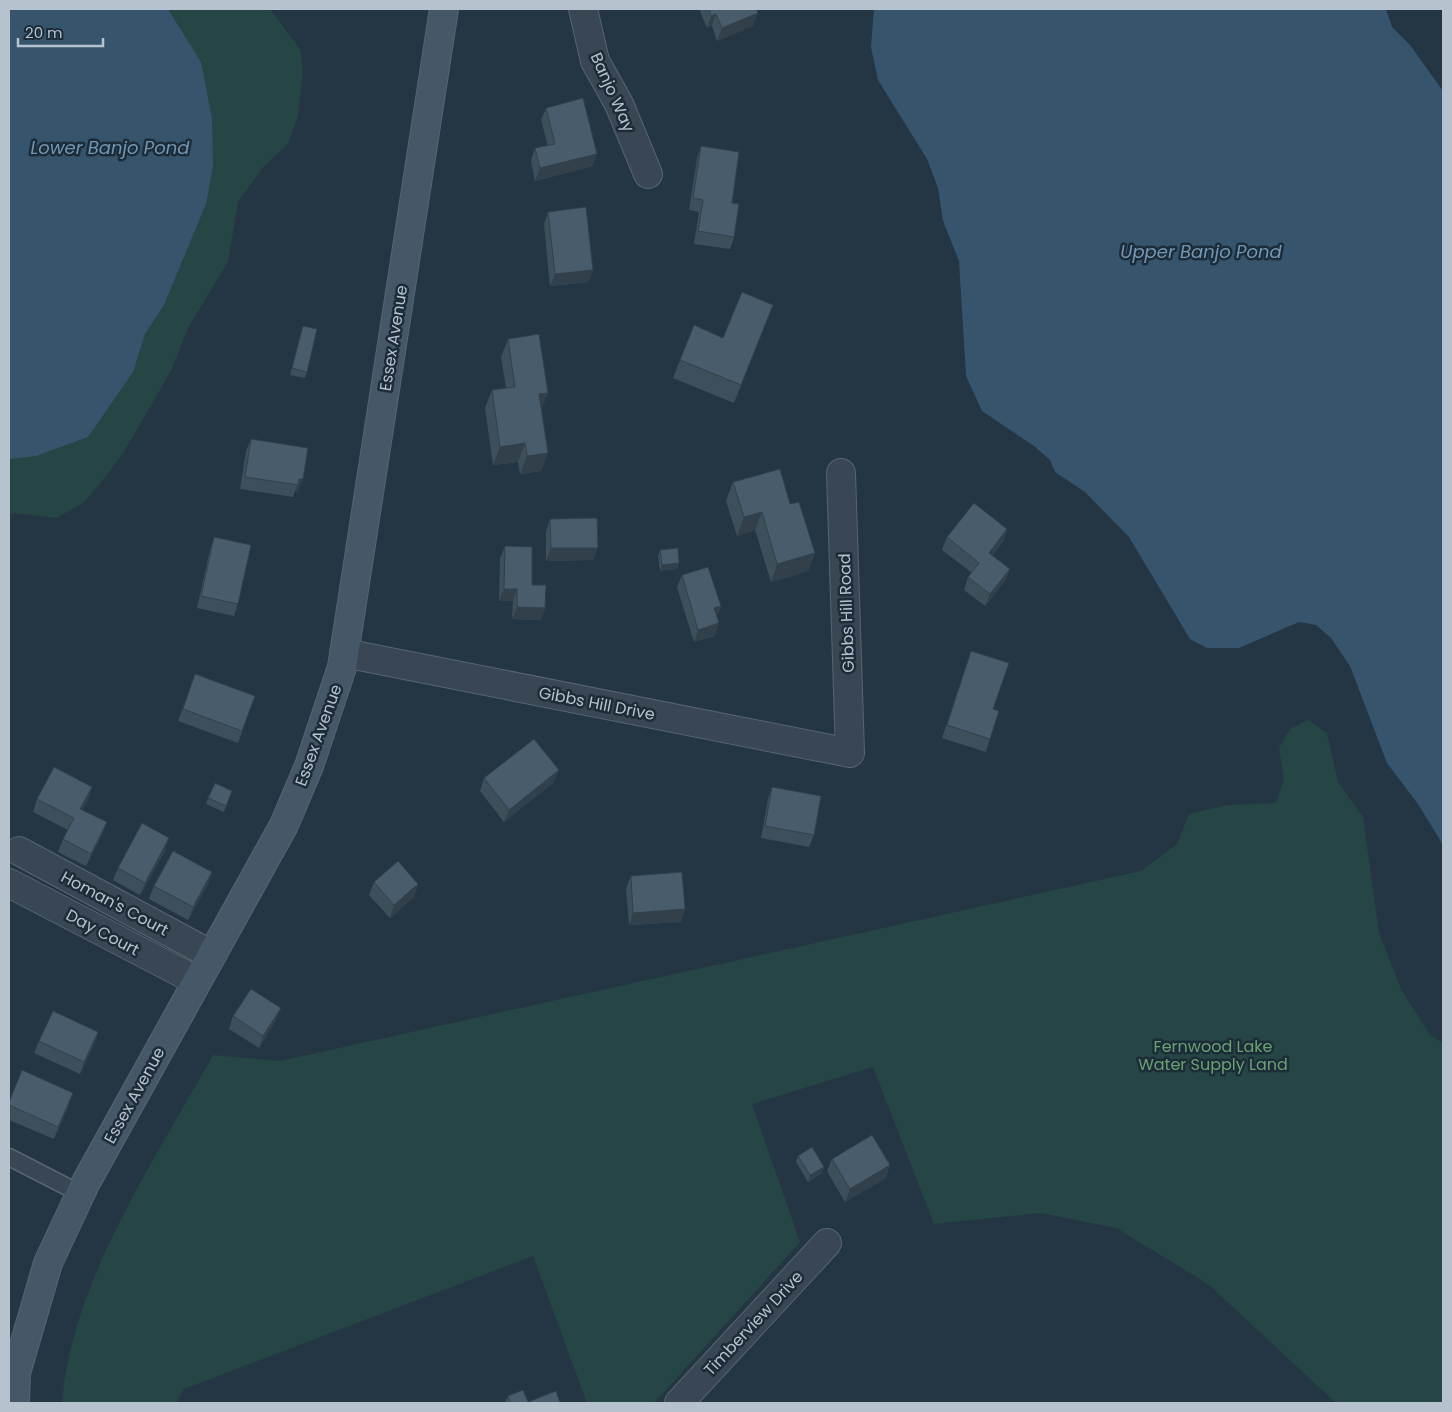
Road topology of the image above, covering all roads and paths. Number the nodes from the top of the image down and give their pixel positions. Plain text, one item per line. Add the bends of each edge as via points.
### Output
1 (444, 9) edge
2 (584, 9) edge
3 (648, 174) dead end
4 (841, 472) dead end
5 (344, 653) junction
6 (850, 753) joint
7 (19, 851) dead end
8 (9, 883) edge
9 (212, 955) junction
10 (197, 981) junction
11 (9, 1157) edge
12 (81, 1194) junction
13 (827, 1243) dead end
14 (15, 1403) edge
15 (679, 1403) edge

1 - 5 street, Essex Avenue
2 - 3 street, Banjo Way via 595,61 619,104
4 - 6 street, Gibbs Hill Road
5 - 6 street, Gibbs Hill Drive
5 - 9 street, Essex Avenue via 308,766 284,825
7 - 9 street, Homan's Court
8 - 10 street, Day Court
9 - 10 street, Essex Avenue
10 - 12 street, Essex Avenue
11 - 12 lane
12 - 14 street, Essex Avenue via 48,1263 16,1373
13 - 15 street, Timberview Drive

